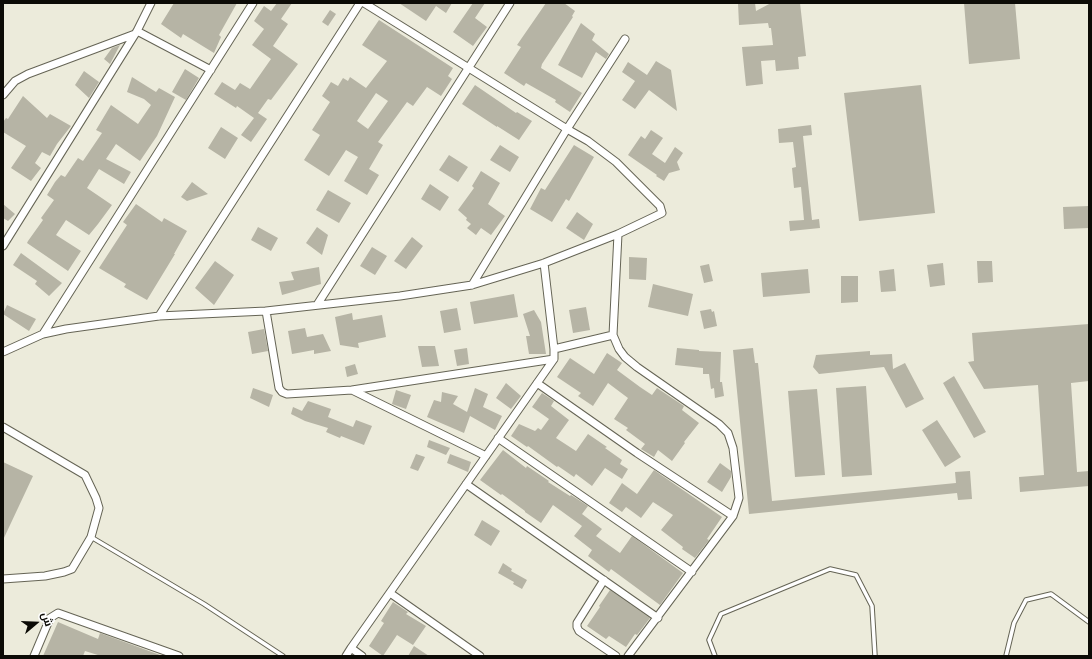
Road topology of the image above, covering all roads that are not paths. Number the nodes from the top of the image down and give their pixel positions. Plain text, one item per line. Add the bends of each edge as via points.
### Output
1 (152, 3) edge
2 (253, 3) edge
3 (360, 3) edge
4 (364, 3) edge
5 (510, 3) edge
6 (136, 33) junction
7 (625, 39) dead end
8 (469, 67) junction
9 (210, 70) junction
10 (3, 95) edge
11 (567, 130) junction
12 (618, 234) junction
13 (3, 246) edge
14 (544, 263) junction
15 (472, 285) junction
16 (317, 305) junction
17 (266, 311) junction
18 (159, 316) junction
19 (43, 334) junction
20 (613, 335) junction
21 (554, 349) junction
22 (3, 352) edge
23 (554, 359) junction
24 (537, 383) junction
25 (352, 390) junction
26 (3, 427) edge
27 (498, 438) junction
28 (486, 456) junction
29 (466, 484) junction
30 (733, 516) junction
31 (91, 536) junction
32 (692, 572) junction
33 (3, 579) edge
34 (604, 580) junction
35 (390, 593) junction
36 (658, 618) junction
37 (1089, 622) edge
38 (351, 648) junction
39 (165, 654) edge
40 (34, 656) edge
41 (179, 656) edge
42 (283, 656) edge
43 (346, 656) edge
44 (362, 656) edge
45 (480, 656) edge
46 (616, 656) edge
47 (628, 656) edge
48 (715, 656) edge
49 (875, 656) edge
50 (1006, 656) edge

1 - 6 street
2 - 9 street
3 - 18 street
4 - 8 street
5 - 8 street
6 - 9 street
6 - 10 street via 28,74 15,81
6 - 13 street
7 - 11 street
8 - 11 street
8 - 16 street
9 - 19 street
11 - 12 street via 588,141 616,162 660,206 662,213
11 - 15 street
12 - 14 street
12 - 20 street
14 - 15 street
14 - 21 street
15 - 16 street
16 - 17 street
17 - 18 street
17 - 25 street via 279,388 282,392 287,394
18 - 19 street
19 - 22 street
20 - 21 street
20 - 30 street via 619,349 636,367 719,424 728,433 733,448 739,498
21 - 23 street
23 - 24 street
23 - 25 street
24 - 27 street
24 - 30 street
25 - 28 street
26 - 31 street via 85,475 99,508
27 - 28 street
27 - 32 street
28 - 29 street
29 - 34 street
29 - 35 street
30 - 32 street
31 - 33 street via 72,569 46,576
31 - 42 lane via 204,604
32 - 36 street
34 - 36 street
34 - 46 street via 576,627
35 - 38 street
35 - 45 street
36 - 47 street
37 - 50 lane via 1051,594 1026,600 1014,623
38 - 43 street
38 - 44 street
39 - 40 street via 58,614 50,618
39 - 41 street
48 - 49 lane via 709,640 721,614 830,569 856,575 872,606

